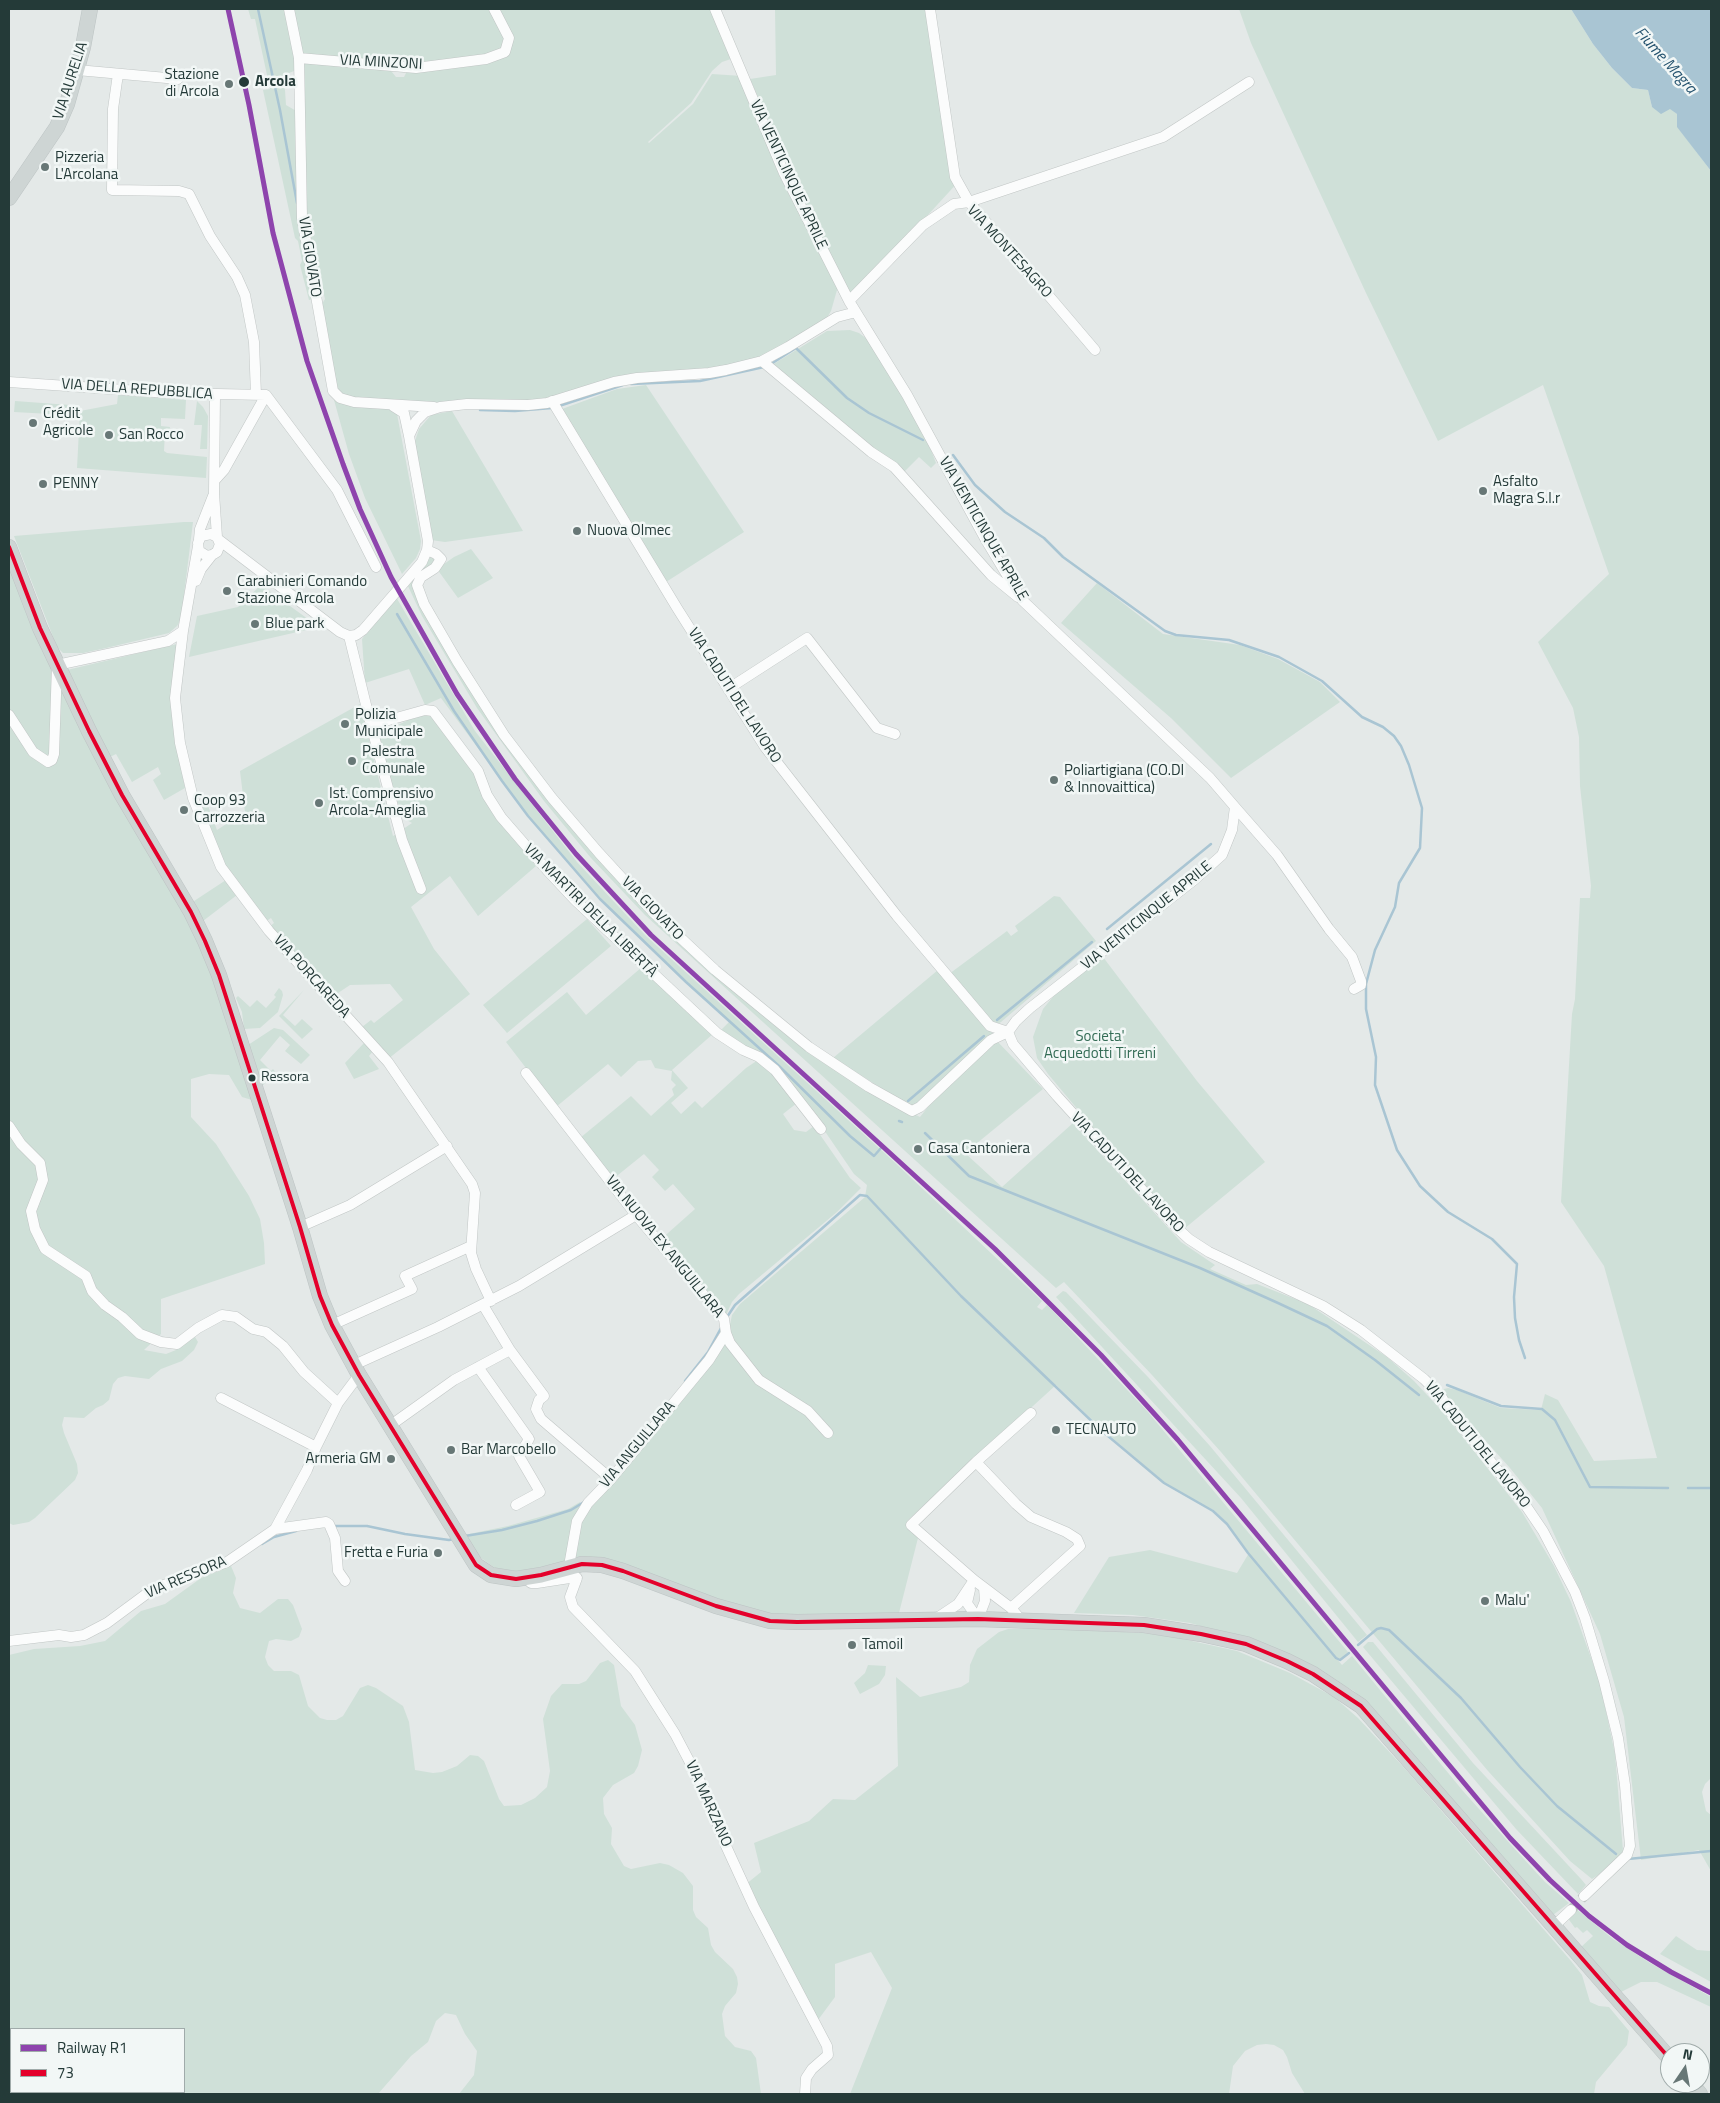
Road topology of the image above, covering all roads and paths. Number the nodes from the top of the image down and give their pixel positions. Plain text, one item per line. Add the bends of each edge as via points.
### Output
1 (90, 9) edge
2 (289, 9) edge
3 (494, 9) edge
4 (715, 9) edge
5 (930, 9) edge
6 (299, 58) junction
7 (77, 70) junction
8 (118, 74) junction
9 (178, 80) dead end
10 (1249, 82) dead end
11 (9, 198) edge
12 (969, 202) junction
13 (849, 300) junction
14 (856, 312) junction
15 (1095, 350) dead end
16 (767, 365) junction
17 (10, 382) edge
18 (215, 395) junction
19 (261, 395) junction
20 (392, 405) junction
21 (555, 406) junction
22 (440, 407) junction
23 (409, 436) junction
24 (215, 480) junction
25 (214, 493) junction
26 (218, 539) junction
27 (198, 543) junction
28 (9, 547) edge
29 (427, 550) junction
30 (214, 554) junction
31 (242, 559) junction
32 (376, 567) dead end
33 (190, 594) junction
34 (1022, 600) junction
35 (182, 631) junction
36 (349, 636) junction
37 (57, 665) junction
38 (728, 689) junction
39 (9, 715) edge
40 (371, 726) junction
41 (895, 734) dead end
42 (1235, 807) junction
43 (421, 889) dead end
44 (1354, 989) dead end
45 (1008, 1032) junction
46 (526, 1073) dead end
47 (9, 1126) edge
48 (821, 1129) dead end
49 (447, 1146) junction
50 (636, 1216) junction
51 (300, 1227) junction
52 (471, 1246) junction
53 (487, 1303) junction
54 (332, 1325) junction
55 (726, 1332) junction
56 (510, 1350) junction
57 (478, 1367) junction
58 (357, 1370) junction
59 (221, 1398) dead end
60 (338, 1404) junction
61 (1031, 1413) dead end
62 (391, 1425) junction
63 (828, 1432) dead end
64 (316, 1447) junction
65 (976, 1462) junction
66 (608, 1476) junction
67 (516, 1505) dead end
68 (275, 1529) junction
69 (569, 1566) junction
70 (526, 1578) junction
71 (974, 1580) junction
72 (345, 1581) dead end
73 (984, 1588) junction
74 (1011, 1608) junction
75 (978, 1619) junction
76 (933, 1620) junction
77 (1022, 1620) junction
78 (9, 1641) edge
79 (1584, 1896) tunnel mouth
80 (1570, 1910) tunnel mouth
81 (1554, 1926) junction
82 (1660, 2048) edge
83 (805, 2094) edge

1 - 7 main road, VIA AURELIA
2 - 6 street
3 - 6 street, VIA MINZONI via 509,38 505,52 486,59 416,68
4 - 13 street, VIA VENTICINQUE APRILE via 784,173
5 - 12 street via 955,177
6 - 20 street, VIA GIOVATO via 302,218 332,391 340,398 354,402
7 - 8 street
7 - 11 main road, VIA AURELIA via 57,127
8 - 9 street
8 - 19 street via 113,109 112,190 185,192 191,197 245,295
10 - 12 street via 1163,137
12 - 13 street, VIA MONTESAGRO via 954,204 923,225
12 - 15 street, VIA MONTESAGRO
13 - 14 street, VIA VENTICINQUE APRILE
14 - 16 street via 837,317 788,347
14 - 34 street, VIA VENTICINQUE APRILE
16 - 21 street via 614,382
16 - 34 street via 871,452 894,467 991,575
17 - 18 street, VIA DELLA REPUBBLICA
18 - 19 street, VIA DELLA REPUBBLICA
18 - 24 street
19 - 24 street via 224,470
19 - 32 street via 337,490
20 - 22 street, VIA GIOVATO
20 - 23 street via 404,413
21 - 22 street via 467,404
21 - 38 street, VIA CADUTI DEL LAVORO
22 - 23 street via 424,412
23 - 29 street
24 - 25 street
25 - 26 street
25 - 27 street
26 - 27 street via 208,533
26 - 30 street via 219,549
26 - 31 street
27 - 30 street via 203,554
27 - 33 street
28 - 37 main road
29 - 36 street via 422,562 363,630
29 - 45 street, VIA GIOVATO via 441,559 435,568 421,577 417,585 419,592 457,661 504,735 557,805 599,853 654,913 715,970 809,1047 912,1111 991,1040
30 - 31 street
30 - 33 street via 201,569
31 - 36 street
33 - 35 street, VIA PORCAREDA
34 - 42 street, VIA VENTICINQUE APRILE via 1210,778
35 - 37 street via 168,641
35 - 49 street, VIA PORCAREDA via 175,698 180,743 193,798 221,867 260,920 388,1062
36 - 40 street
37 - 39 street via 52,760 48,762 33,752
37 - 51 main road via 122,795 205,941 219,975
38 - 41 street via 807,638 877,728
38 - 45 street, VIA CADUTI DEL LAVORO via 765,747 897,916 990,1026
40 - 43 street via 402,840
40 - 48 street, VIA MARTIRI DELLA LIBERTÀ via 425,710 433,711 478,771 500,817 547,870 717,1033 775,1070
42 - 44 street via 1277,855 1352,957 1361,981
42 - 45 street, VIA VENTICINQUE APRILE via 1232,830 1222,855 1030,1008
45 - 79 street, VIA CADUTI DEL LAVORO via 1028,1063 1189,1239 1209,1252 1323,1306 1361,1330 1424,1379 1543,1531 1586,1618 1618,1738 1625,1785 1630,1846 1623,1858
46 - 50 street, VIA NUOVA EX ANGUILLARA
47 - 60 street via 40,1163 43,1180 31,1211 44,1249 86,1276 92,1291 105,1305 140,1334 177,1344 222,1315 236,1317 253,1329 266,1332 283,1346 304,1372
49 - 51 street via 350,1205
49 - 52 street, VIA PORCAREDA via 475,1193
50 - 53 street
50 - 55 street, VIA NUOVA EX ANGUILLARA via 724,1318
51 - 54 main road
52 - 53 street, VIA PORCAREDA
52 - 54 street via 405,1276 412,1288
53 - 56 street, VIA PORCAREDA
53 - 58 street
54 - 58 main road
55 - 63 street, VIA NUOVA EX ANGUILLARA via 730,1343 758,1380 808,1411
55 - 66 street, VIA ANGUILLARA via 718,1347
56 - 57 street
56 - 66 street, VIA PORCAREDA via 544,1396 538,1400 536,1409 542,1419
57 - 62 street via 440,1389
57 - 67 street via 529,1439 519,1456 540,1492
58 - 60 street, VIA RESSORA
58 - 62 main road
59 - 64 street
60 - 64 street, VIA RESSORA
61 - 65 street
62 - 70 main road via 470,1558 483,1571 506,1578
64 - 68 street, VIA RESSORA
65 - 71 street via 911,1525
65 - 74 street via 1031,1517 1066,1532 1077,1539 1080,1546
66 - 69 street, VIA ANGUILLARA via 577,1521
68 - 72 street via 326,1522 331,1527 338,1571
68 - 78 street, VIA RESSORA via 212,1569 153,1589 107,1623 84,1635
69 - 70 main road
69 - 76 main road via 592,1564 623,1571 716,1606 770,1621
70 - 83 street, VIA MARZANO via 531,1583 577,1578 570,1597 573,1607 635,1671 675,1734 706,1794 754,1907 826,2046 828,2055 806,2078
71 - 73 street
71 - 75 street via 967,1603
71 - 76 street via 958,1604
73 - 74 street
73 - 75 street via 985,1601
74 - 77 street
75 - 76 main road
75 - 77 main road
77 - 81 main road via 1144,1625 1201,1634 1246,1644 1313,1674 1361,1706
80 - 81 street
81 - 82 main road

